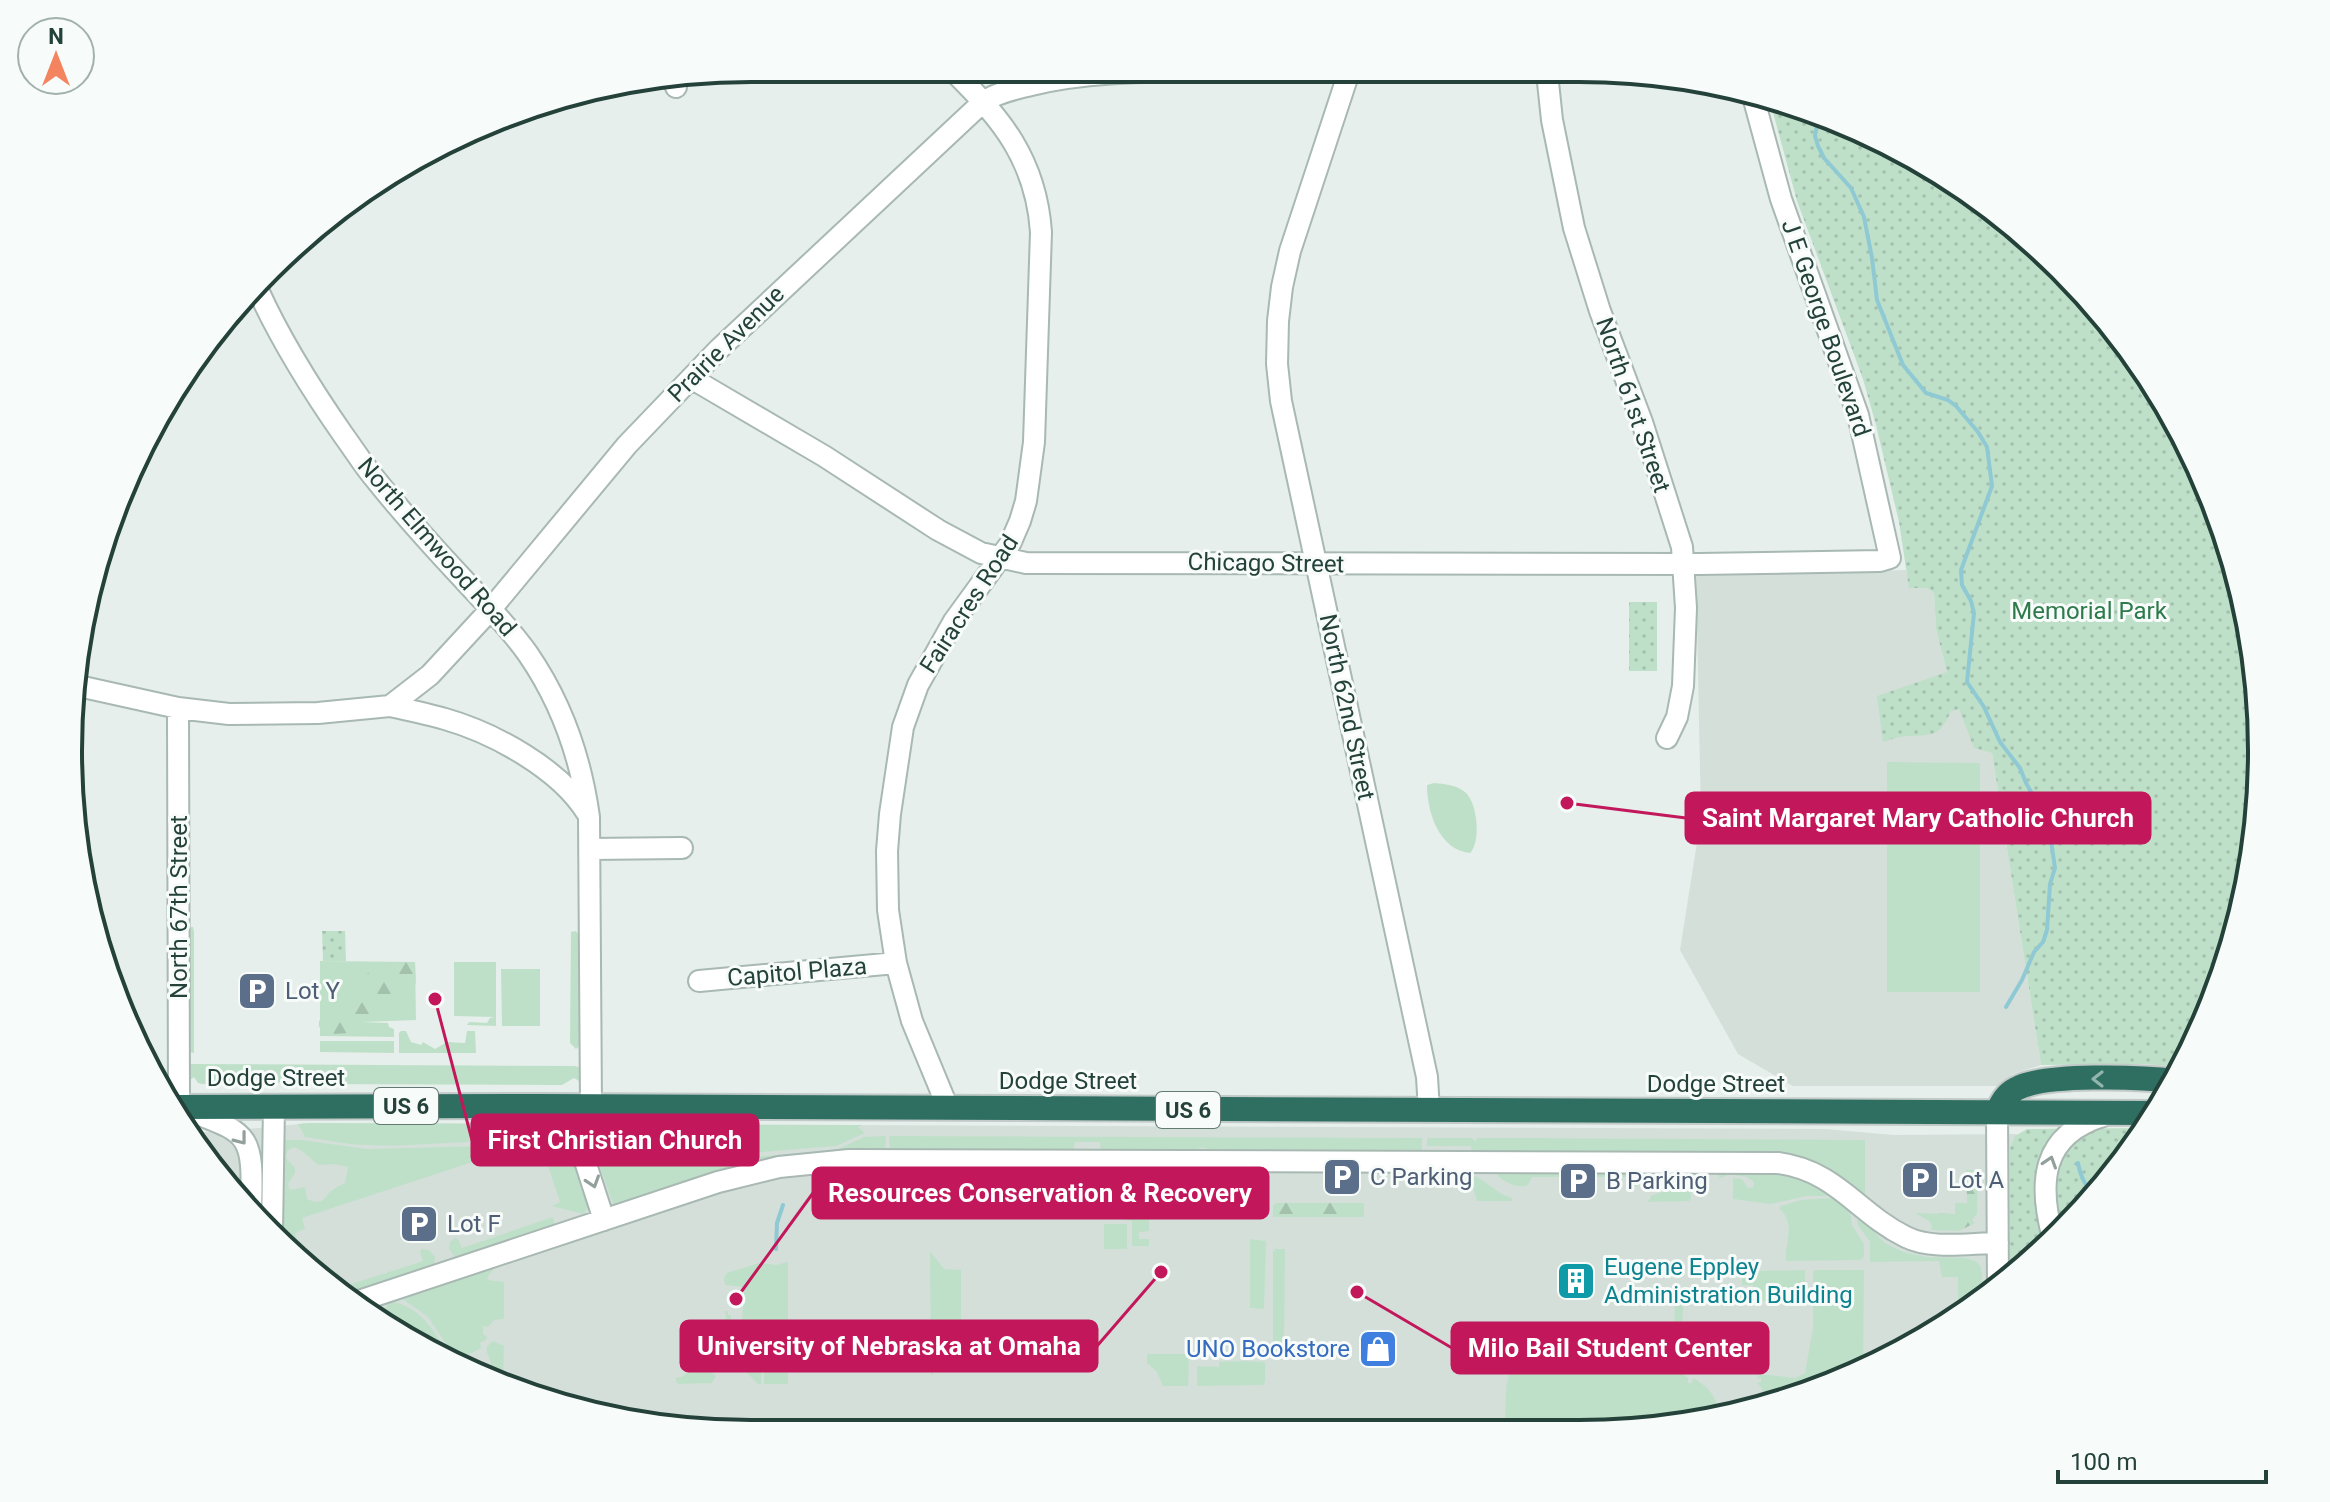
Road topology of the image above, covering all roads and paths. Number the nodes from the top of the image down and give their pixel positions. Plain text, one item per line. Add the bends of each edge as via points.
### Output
1 (964, 82) edge
2 (1044, 82) edge
3 (1346, 82) edge
4 (1548, 82) edge
5 (984, 101) junction
6 (1756, 106) edge
7 (261, 296) edge
8 (691, 378) junction
9 (1000, 558) junction
10 (1890, 558) joint
11 (1316, 564) junction
12 (1683, 564) junction
13 (491, 609) junction
14 (85, 687) edge
15 (390, 706) junction
16 (178, 708) junction
17 (1667, 738) dead end
18 (589, 817) junction
19 (682, 848) dead end
20 (590, 849) junction
21 (896, 963) junction
22 (699, 981) dead end
23 (2161, 1081) edge
24 (176, 1093) edge
25 (274, 1106) junction
26 (539, 1106) junction
27 (185, 1107) edge
28 (591, 1107) junction
29 (948, 1108) junction
30 (188, 1111) edge
31 (1429, 1111) junction
32 (1997, 1112) junction
33 (2141, 1113) edge
34 (2112, 1114) junction
35 (251, 1195) edge
36 (272, 1218) edge
37 (604, 1220) junction
38 (2051, 1225) edge
39 (1998, 1243) junction
40 (1998, 1272) edge
41 (367, 1298) edge

1 - 5 street, Fairacres Road
2 - 5 street
3 - 11 street, North 62nd Street via 1290,251 1278,321 1281,401
4 - 12 street, North 61st Street via 1574,228 1642,422
5 - 8 street, Prairie Avenue
5 - 9 street, Fairacres Road via 1026,164 1041,232 1030,479 1020,521
6 - 10 street, J E George Boulevard via 1781,199 1858,415
7 - 13 street, North Elmwood Road via 320,401 373,476
8 - 9 street, Chicago Street via 938,530
8 - 13 street, Prairie Avenue via 627,445
9 - 11 street, Chicago Street via 1026,563
9 - 21 street, Fairacres Road via 937,648 903,727 887,851
10 - 12 street, Chicago Street
11 - 12 street, Chicago Street
11 - 31 street, North 62nd Street via 1427,1077
12 - 17 street, North 61st Street via 1683,686
13 - 15 street, Prairie Avenue via 430,675
13 - 18 street, North Elmwood Road via 527,653 554,699 575,754
14 - 16 street
15 - 16 street via 276,715
15 - 18 street via 447,719 511,748 567,787
16 - 24 street, North 67th Street
18 - 20 street, North Elmwood Road
19 - 20 street
20 - 28 street, North Elmwood Road
21 - 22 street, Capitol Plaza
21 - 29 street, Fairacres Road via 912,1021
23 -> 32 highway via 2036,1081 2012,1090
25 - 26 highway, Dodge Street / US 6
25 - 27 highway, Dodge Street / US 6
25 - 36 street
26 - 28 highway, Dodge Street / US 6
26 -> 37 street via 582,1152
28 - 29 highway, Dodge Street / US 6
29 - 31 highway, Dodge Street / US 6
30 -> 35 street via 244,1138
31 - 32 highway, Dodge Street / US 6
32 - 34 highway, Dodge Street / US 6
32 - 39 street
33 - 34 highway, Dodge Street / US 6
38 -> 34 street via 2045,1190 2055,1147 2085,1122
37 - 39 street via 742,1175 832,1161 1778,1163 1827,1179 1907,1237
37 - 41 street
39 - 40 street

